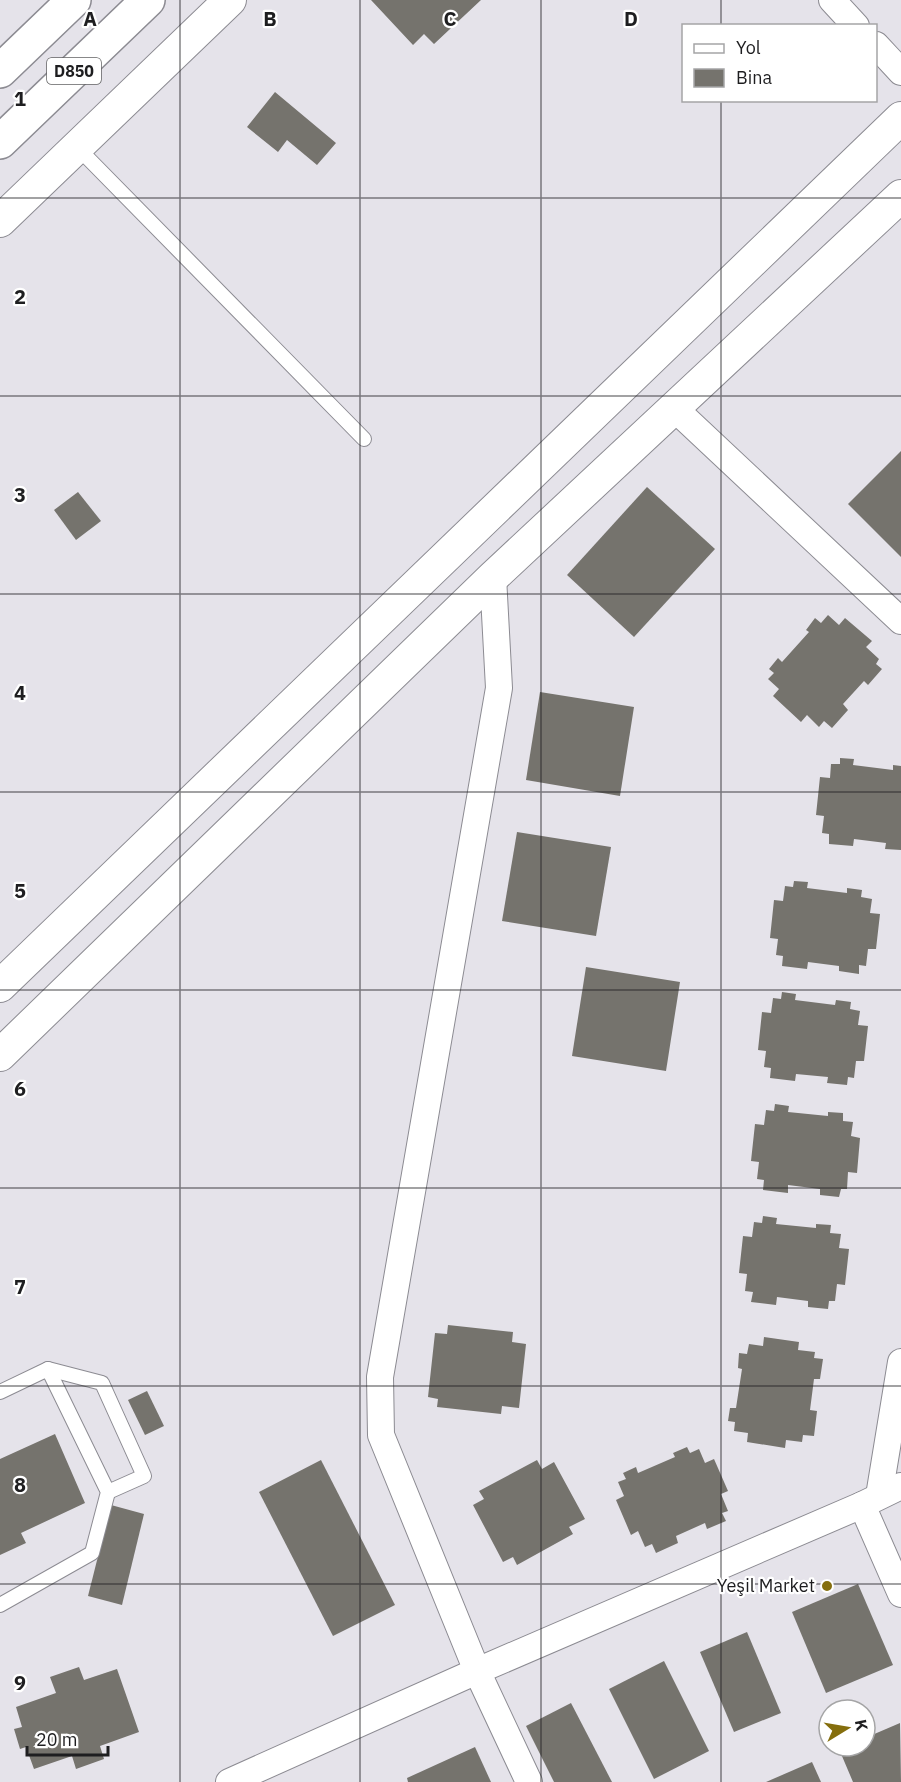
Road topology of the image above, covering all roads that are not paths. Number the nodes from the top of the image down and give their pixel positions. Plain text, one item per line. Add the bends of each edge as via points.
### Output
1 (74, 0) edge
2 (148, 0) edge
3 (230, 0) edge
4 (832, 0) edge
5 (854, 24) edge
6 (877, 46) edge
7 (0, 71) edge
8 (901, 72) edge
9 (901, 118) edge
10 (0, 142) edge
11 (77, 147) junction
12 (901, 196) edge
13 (0, 221) edge
14 (674, 408) junction
15 (364, 439) dead end
16 (493, 577) junction
17 (901, 621) edge
18 (0, 986) edge
19 (0, 1055) edge
20 (901, 1362) edge
21 (48, 1369) junction
22 (0, 1392) edge
23 (108, 1492) junction
24 (881, 1495) edge
25 (901, 1594) edge
26 (0, 1605) edge
27 (477, 1671) junction
28 (229, 1782) edge
29 (529, 1782) edge

1 - 7 highway, D850
2 - 10 highway, D850
3 - 11 street
4 - 5 street
6 - 8 street
9 - 18 street
11 - 13 street
11 - 15 lane
12 - 14 street
14 - 16 street
14 - 17 street
16 - 19 street
16 - 27 street via 499,688 380,1377 381,1435
20 - 24 street
21 - 22 lane
21 - 23 lane
21 - 23 lane via 102,1383 144,1476
23 - 26 lane via 92,1553
24 - 25 street
24 - 27 street
27 - 28 street
27 - 29 street

